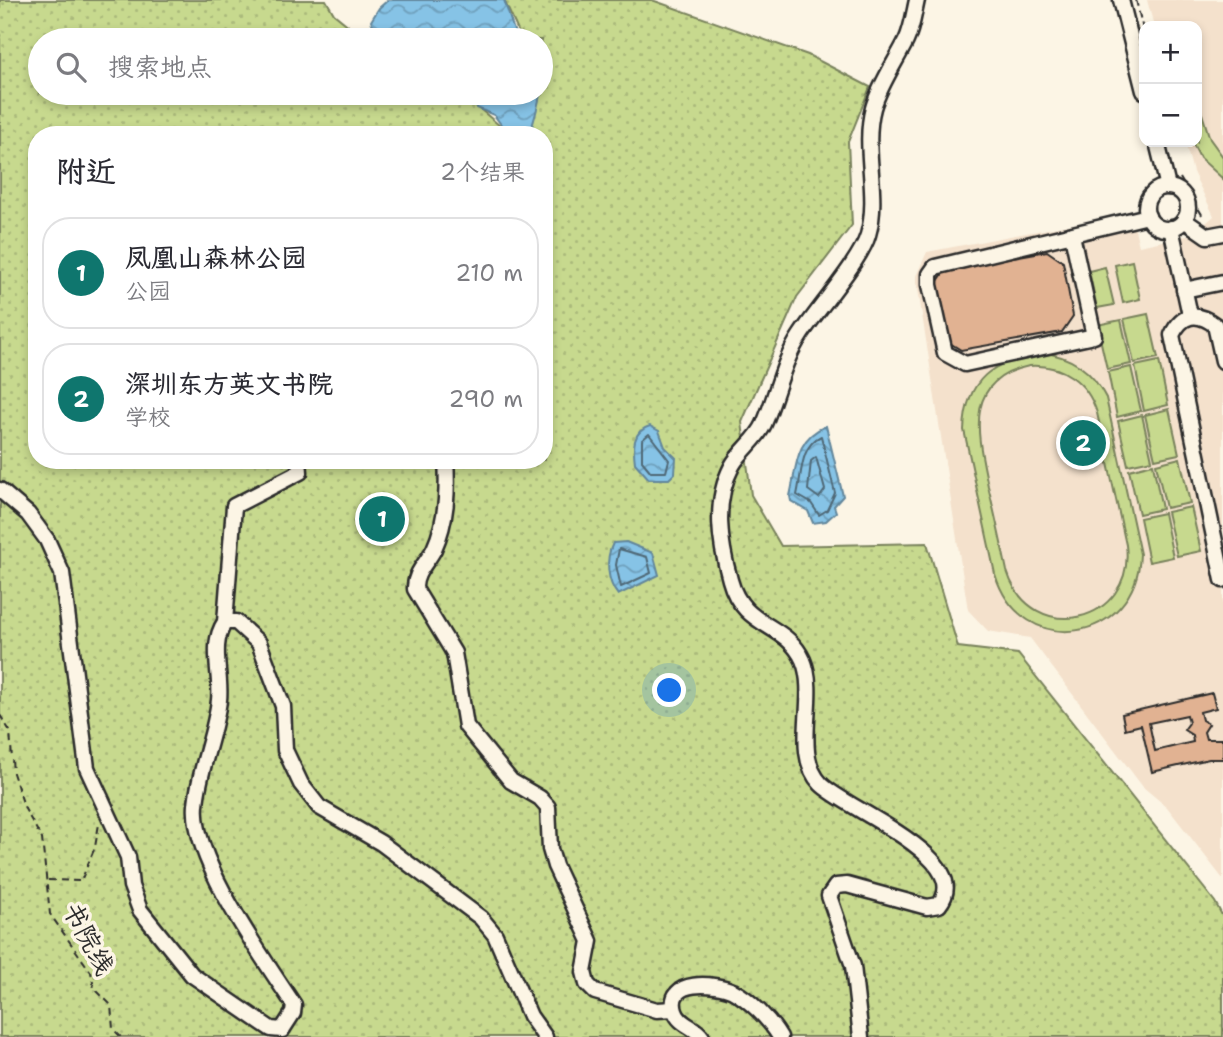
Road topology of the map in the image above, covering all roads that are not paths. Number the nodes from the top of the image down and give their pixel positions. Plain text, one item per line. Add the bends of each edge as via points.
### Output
1 (917, 0) edge
2 (1121, 0) edge
3 (1142, 84) edge
4 (1159, 147) edge
5 (1174, 183) junction
6 (1148, 216) junction
7 (1184, 220) junction
8 (1171, 228) junction
9 (1223, 233) edge
10 (1072, 235) junction
11 (1223, 282) edge
12 (1184, 290) junction
13 (1190, 315) junction
14 (1223, 362) edge
15 (300, 469) edge
16 (447, 469) edge
17 (0, 490) edge
18 (1223, 580) edge
19 (225, 622) junction
20 (674, 1009) junction
21 (545, 1037) edge
22 (702, 1037) edge
23 (780, 1037) edge
24 (861, 1037) edge

1 - 24 street via 907,39 873,109 869,160 873,205 868,237 798,338 763,427 732,466 720,504 721,546 739,604 791,642 804,660 813,772 832,792 905,836 946,881 946,896 939,905 927,907 846,885 836,886 829,896 853,966
2 - 3 street
4 - 5 street
5 - 6 street via 1152,194
5 - 7 street via 1187,202
6 - 8 street via 1156,226
6 - 10 street
7 - 8 street
7 - 9 street via 1207,236
8 - 12 street
10 - 10 street via 935,267 930,285 945,353 965,364 1094,336
11 - 12 street
12 - 13 street
13 - 14 street via 1215,325
13 - 18 street via 1172,335
15 - 19 street via 234,506
16 - 20 street via 448,495 434,548 414,580 454,653 466,726 510,781 548,807 555,866 590,941 584,972 587,984 595,992 657,1010
17 - 19 street via 29,514 62,573 87,768 128,857 140,910 192,975 271,1029 282,1030 294,1005 222,889 199,832 196,806 219,700 216,647
19 - 21 street via 236,622 260,643 283,706 285,750 300,784 319,807 381,843 481,918 495,935 530,1016
20 - 22 street via 681,1022
20 - 23 street via 676,996 685,987 707,984 733,991

